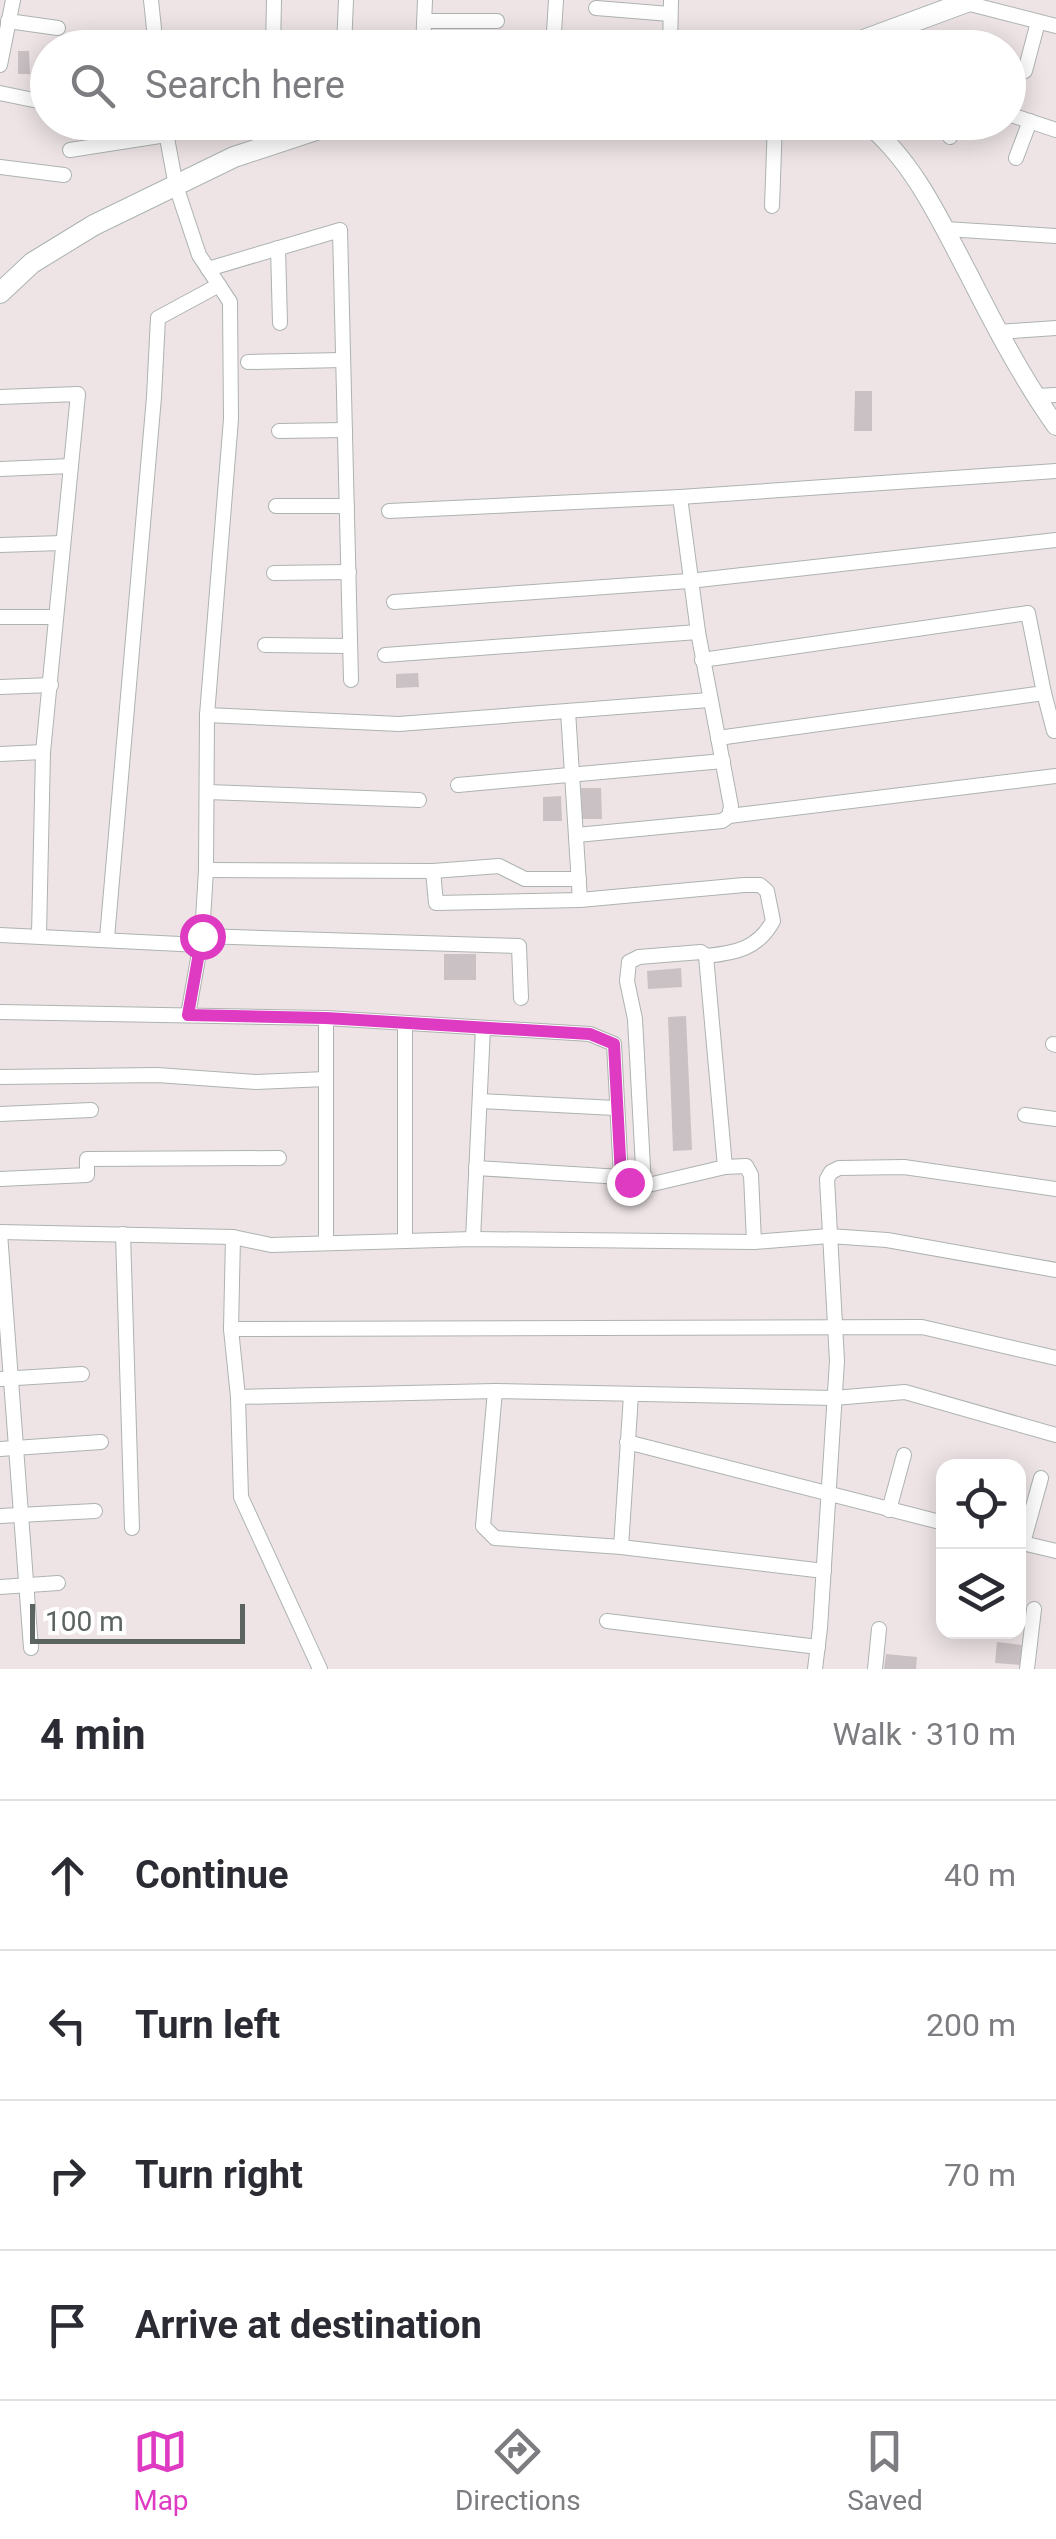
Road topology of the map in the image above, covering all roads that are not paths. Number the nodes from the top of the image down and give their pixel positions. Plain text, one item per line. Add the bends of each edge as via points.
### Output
1 (12, 0) edge
2 (151, 0) edge
3 (274, 0) edge
4 (346, 0) edge
5 (425, 0) edge
6 (556, 0) edge
7 (969, 1) edge
8 (671, 7) edge
9 (596, 8) dead end
10 (8, 21) junction
11 (424, 21) junction
12 (497, 21) dead end
13 (1038, 22) junction
14 (900, 25) junction
15 (1056, 26) edge
16 (58, 28) dead end
17 (154, 30) edge
18 (273, 30) edge
19 (345, 30) edge
20 (424, 30) edge
21 (555, 30) edge
22 (887, 30) edge
23 (898, 30) edge
24 (0, 65) edge
25 (1026, 67) edge
26 (0, 93) edge
27 (30, 99) edge
28 (1026, 120) edge
29 (1030, 121) junction
30 (1056, 130) edge
31 (1026, 132) edge
32 (115, 140) edge
33 (167, 140) edge
34 (261, 140) edge
35 (774, 140) edge
36 (887, 140) edge
37 (1023, 140) edge
38 (70, 150) dead end
39 (1016, 158) dead end
40 (0, 167) edge
41 (64, 175) dead end
42 (176, 186) junction
43 (772, 206) dead end
44 (945, 230) junction
45 (1056, 236) edge
46 (278, 248) junction
47 (208, 268) junction
48 (219, 285) junction
49 (0, 293) edge
50 (280, 323) dead end
51 (1056, 328) edge
52 (998, 332) junction
53 (343, 360) junction
54 (248, 362) dead end
55 (1056, 395) edge
56 (1034, 396) junction
57 (0, 397) edge
58 (1056, 426) edge
59 (345, 430) junction
60 (279, 431) dead end
61 (71, 466) junction
62 (0, 469) edge
63 (1056, 471) edge
64 (680, 497) junction
65 (276, 506) dead end
66 (347, 506) junction
67 (389, 511) dead end
68 (1056, 540) edge
69 (62, 544) junction
70 (0, 545) edge
71 (348, 572) junction
72 (274, 573) dead end
73 (689, 581) junction
74 (394, 602) dead end
75 (0, 617) edge
76 (56, 617) junction
77 (698, 632) junction
78 (265, 646) dead end
79 (350, 646) junction
80 (385, 655) dead end
81 (702, 660) junction
82 (351, 680) dead end
83 (51, 686) junction
84 (0, 687) edge
85 (1044, 693) junction
86 (709, 700) junction
87 (568, 711) junction
88 (207, 715) junction
89 (1055, 734) edge
90 (718, 738) junction
91 (43, 752) junction
92 (0, 754) edge
93 (722, 761) junction
94 (573, 775) junction
95 (1056, 776) edge
96 (458, 786) dead end
97 (207, 792) junction
98 (419, 800) dead end
99 (729, 816) junction
100 (577, 835) junction
101 (206, 870) junction
102 (433, 872) junction
103 (579, 879) junction
104 (580, 900) junction
105 (0, 935) edge
106 (39, 935) junction
107 (107, 938) junction
108 (201, 940) junction
109 (706, 956) junction
110 (521, 998) dead end
111 (0, 1012) edge
112 (188, 1015) junction
113 (326, 1018) junction
114 (405, 1023) junction
115 (483, 1028) junction
116 (0, 1077) edge
117 (326, 1079) junction
118 (480, 1101) junction
119 (615, 1108) junction
120 (91, 1110) dead end
121 (0, 1114) edge
122 (1025, 1115) dead end
123 (1056, 1118) edge
124 (280, 1158) dead end
125 (725, 1167) junction
126 (476, 1168) junction
127 (621, 1177) junction
128 (0, 1178) edge
129 (644, 1186) junction
130 (1056, 1189) edge
131 (0, 1232) edge
132 (123, 1234) junction
133 (234, 1236) junction
134 (830, 1236) junction
135 (473, 1239) junction
136 (405, 1241) junction
137 (754, 1242) junction
138 (326, 1243) junction
139 (1056, 1270) edge
140 (3, 1310) edge
141 (836, 1326) junction
142 (231, 1329) junction
143 (1056, 1358) edge
144 (82, 1374) dead end
145 (5, 1379) edge
146 (495, 1391) junction
147 (631, 1395) junction
148 (238, 1397) junction
149 (834, 1398) junction
150 (1056, 1435) edge
151 (101, 1442) dead end
152 (627, 1442) junction
153 (8, 1448) edge
154 (904, 1455) dead end
155 (1040, 1478) dead end
156 (828, 1494) junction
157 (95, 1510) dead end
158 (889, 1510) junction
159 (21, 1515) junction
160 (0, 1516) edge
161 (936, 1522) edge
162 (1026, 1525) edge
163 (132, 1528) dead end
164 (1026, 1543) edge
165 (621, 1547) junction
166 (1056, 1551) edge
167 (824, 1571) junction
168 (58, 1583) dead end
169 (26, 1585) junction
170 (0, 1588) edge
171 (1034, 1610) dead end
172 (607, 1622) dead end
173 (880, 1629) dead end
174 (818, 1647) junction
175 (30, 1648) dead end
176 (320, 1669) edge
177 (815, 1669) edge
178 (875, 1669) edge
179 (1027, 1669) edge

1 - 10 street
2 - 17 street
3 - 18 street
4 - 19 street
5 - 11 street
6 - 21 street
7 - 13 street
7 - 14 main road
8 - 9 street
10 - 16 street
10 - 24 street
11 - 12 street
11 - 20 street
13 - 15 street
13 - 25 street
14 - 22 main road
14 - 23 street
26 - 27 street
28 - 29 street
29 - 30 street
29 - 31 street
32 - 38 street
33 - 42 street
34 - 42 main road
35 - 43 street
36 - 44 street
37 - 39 street
40 - 41 street
42 - 47 street
42 - 49 main road via 94,225 32,263
44 - 45 street
44 - 52 street
46 - 47 street
46 - 50 street
46 - 53 street via 340,230
47 - 48 street
48 - 88 street via 230,302 231,419
48 - 107 street via 158,318
51 - 52 street
52 - 56 street
53 - 54 street
53 - 59 street
55 - 56 street
56 - 58 street
57 - 61 street via 78,394
59 - 60 street
59 - 66 street
61 - 62 street
61 - 69 street
63 - 64 street
64 - 67 street
64 - 73 street
65 - 66 street
66 - 71 street
68 - 73 street
69 - 70 street
69 - 76 street
71 - 72 street
71 - 79 street
73 - 74 street
73 - 77 street
75 - 76 street
76 - 83 street
77 - 80 street
77 - 81 street
78 - 79 street
79 - 82 street
81 - 85 street via 1028,613
81 - 86 street
83 - 84 street
83 - 91 street
85 - 89 street
85 - 90 street
86 - 87 street
86 - 90 street
87 - 88 street via 399,724
87 - 94 street
88 - 97 street
90 - 93 street
91 - 92 street
91 - 106 street
93 - 94 street
93 - 99 street
94 - 96 street
94 - 100 street
95 - 99 street
97 - 98 street
97 - 101 street
99 - 100 street
100 - 103 street
101 - 102 street
101 - 108 street
102 - 103 street via 498,866 524,879
102 - 104 street via 436,903
103 - 104 street
104 - 109 street via 744,885 768,891 773,921 760,940 740,952
105 - 106 street
106 - 107 street
107 - 108 street
108 - 110 street via 518,946
108 - 112 street
109 - 125 street
109 - 129 street via 629,962
111 - 112 street
112 - 113 street
113 - 114 street
113 - 117 street
114 - 115 street
114 - 136 street
115 - 118 street
115 - 119 street via 590,1034 614,1044
116 - 117 street
117 - 138 street
118 - 119 street
118 - 126 street
119 - 127 street
120 - 121 street
122 - 123 street
124 - 128 street via 87,1159 86,1175
125 - 129 street
125 - 137 street via 746,1166 751,1175
126 - 127 street
126 - 135 street
127 - 129 street
130 - 134 street via 904,1167 839,1168 827,1179
131 - 132 street
131 - 140 street
132 - 133 street
132 - 163 street
133 - 138 street via 272,1245
133 - 142 street
134 - 137 street
134 - 139 street
134 - 141 street
135 - 136 street
135 - 137 street
136 - 138 street
140 - 145 street
141 - 142 street
141 - 143 street via 922,1327
141 - 149 street
142 - 148 street
144 - 145 street
145 - 153 street
146 - 147 street
146 - 148 street
146 - 165 street via 483,1526 495,1538
147 - 149 street
147 - 152 street
148 - 176 street via 242,1497
149 - 150 street via 905,1392
149 - 156 street
151 - 153 street
152 - 156 street
152 - 165 street
153 - 159 street
154 - 158 street
155 - 162 street
156 - 158 street
156 - 167 street
157 - 159 street
158 - 161 street
159 - 160 street
159 - 169 street
164 - 166 street
165 - 167 street
167 - 174 street
168 - 169 street
169 - 170 street
169 - 175 street
171 - 179 street
172 - 174 street
173 - 178 street
174 - 177 street

